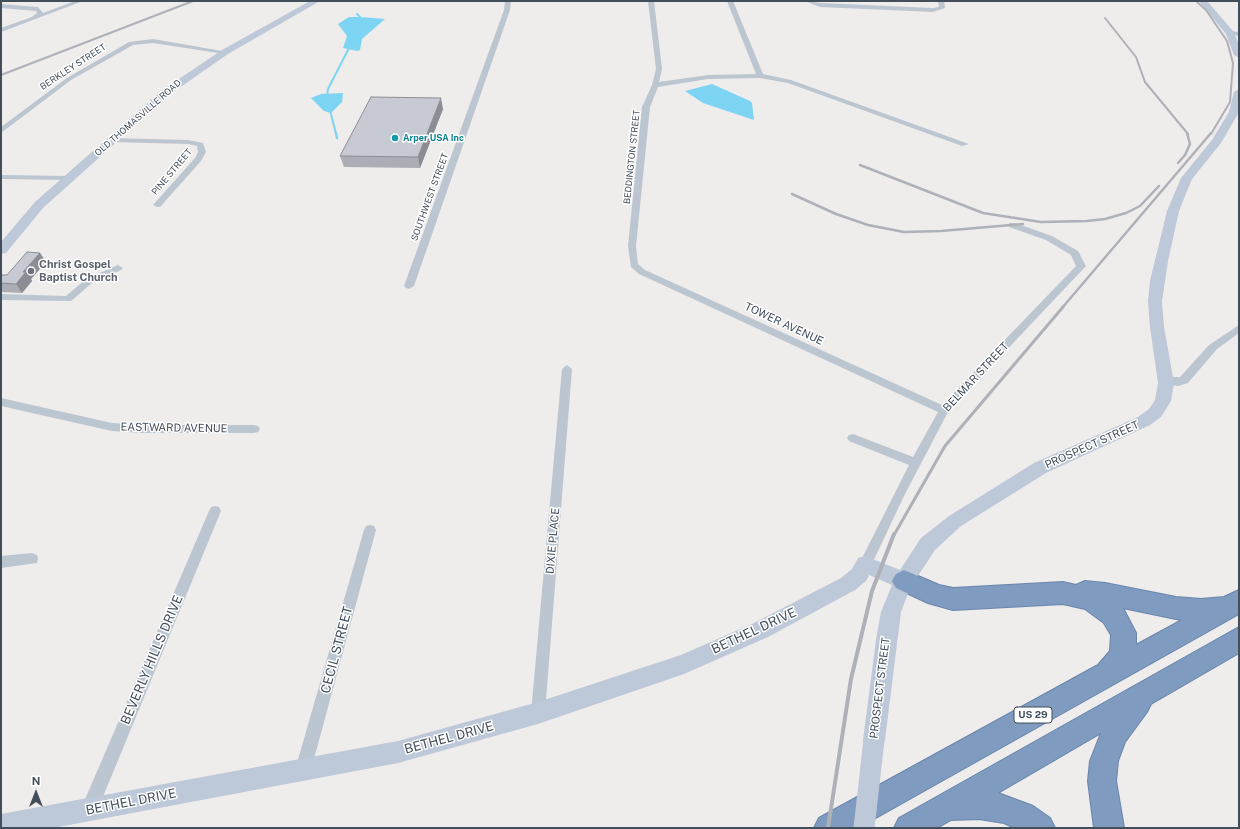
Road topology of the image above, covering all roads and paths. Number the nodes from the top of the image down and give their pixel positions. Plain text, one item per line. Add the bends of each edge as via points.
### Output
1 (80, 1) edge
2 (316, 1) edge
3 (508, 1) edge
4 (651, 1) edge
5 (730, 1) edge
6 (808, 1) edge
7 (941, 1) edge
8 (1204, 1) edge
9 (1, 6) edge
10 (34, 18) junction
11 (1, 30) edge
12 (1235, 33) edge
13 (225, 52) junction
14 (1239, 55) edge
15 (760, 76) junction
16 (655, 85) junction
17 (1239, 92) edge
18 (1, 131) edge
19 (111, 140) junction
20 (965, 144) dead end
21 (1, 177) edge
22 (70, 178) junction
23 (158, 205) dead end
24 (1012, 225) dead end
25 (632, 246) joint
26 (1, 250) edge
27 (118, 268) dead end
28 (409, 286) dead end
29 (1, 297) edge
30 (1239, 328) edge
31 (568, 369) dead end
32 (1166, 380) junction
33 (1, 402) edge
34 (944, 410) junction
35 (254, 429) dead end
36 (853, 438) dead end
37 (915, 463) junction
38 (215, 511) dead end
39 (370, 530) dead end
40 (32, 559) dead end
41 (1, 562) edge
42 (865, 564) junction
43 (904, 581) junction
44 (1057, 593) junction
45 (1238, 602) edge
46 (1239, 639) edge
47 (1105, 675) junction
48 (1157, 686) junction
49 (538, 713) junction
50 (303, 770) junction
51 (942, 809) junction
52 (89, 810) junction
53 (1, 826) edge
54 (829, 828) edge
55 (864, 828) edge
56 (909, 828) edge
57 (1040, 828) edge
58 (1108, 828) edge

1 - 10 street
2 - 13 street, OLD THOMASVILLE ROAD
3 - 28 street, SOUTHWEST STREET via 507,10
4 - 16 street, BEDDINGTON STREET via 659,70
5 - 15 street
6 - 7 street via 820,5 934,10 942,8
8 - 12 street
9 - 10 street via 38,9 40,13
10 - 11 street
12 - 14 street
13 - 18 street, BERKLEY STREET via 165,42 139,41 124,45 52,90
13 - 19 street, OLD THOMASVILLE ROAD via 181,81
15 - 16 street via 708,77
15 - 20 street via 789,82
16 - 25 street, BEDDINGTON STREET via 646,107
17 - 32 street, PROSPECT STREET via 1234,112 1217,141 1187,178 1173,211 1156,281 1155,301
19 - 22 street, OLD THOMASVILLE ROAD
19 - 23 street, PINE STREET via 188,142 200,145 202,152 198,159
21 - 22 street
22 - 26 street, OLD THOMASVILLE ROAD via 39,205
24 - 34 street, BELMAR STREET via 1049,238 1074,253 1081,266
25 - 34 street, TOWER AVENUE via 634,265 642,272
27 - 29 street via 89,281 68,299
30 - 32 street via 1213,347 1183,381
31 - 49 street, DIXIE PLACE
32 - 43 street, PROSPECT STREET via 1166,394 1151,417 1048,464 959,519 928,544
33 - 35 street, EASTWARD AVENUE via 112,427
34 - 37 street, BELMAR STREET via 930,440
36 - 37 street
37 - 42 street, BELMAR STREET
38 - 52 street, BEVERLY HILLS DRIVE
39 - 50 street, CECIL STREET
40 - 41 street
42 - 43 street
42 - 49 street, BETHEL DRIVE via 859,575 848,584 761,630 684,664
43 - 44 highway via 953,599
43 - 55 street, PROSPECT STREET, bridge via 893,605 887,633
44 - 45 highway via 1097,593 1188,609 1216,608
44 - 47 highway via 1089,599 1110,612 1118,622 1124,637 1123,649 1117,663
45 - 47 highway, US 29
46 - 48 highway
47 - 54 highway, US 29
48 - 51 highway
48 - 58 highway via 1126,715 1108,747 1102,773
49 - 50 street, BETHEL DRIVE via 398,752
50 - 52 street, BETHEL DRIVE
51 - 56 highway
51 - 57 highway via 965,804 998,807 1016,813
52 - 53 street, BETHEL DRIVE

